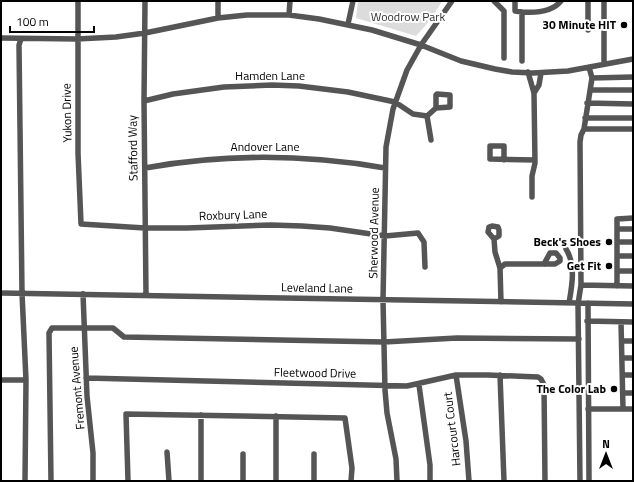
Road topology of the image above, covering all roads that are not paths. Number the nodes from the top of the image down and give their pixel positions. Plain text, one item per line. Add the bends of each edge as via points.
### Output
1 (78, 1) edge
2 (145, 1) edge
3 (218, 1) edge
4 (290, 1) edge
5 (353, 1) edge
6 (452, 1) edge
7 (494, 1) edge
8 (515, 1) edge
9 (561, 1) edge
10 (588, 1) edge
11 (604, 1) edge
12 (504, 11) junction
13 (515, 11) junction
14 (522, 12) junction
15 (288, 15) junction
16 (218, 18) junction
17 (348, 24) junction
18 (588, 30) dead end
19 (145, 33) junction
20 (1, 38) edge
21 (21, 39) junction
22 (77, 39) junction
23 (421, 45) junction
24 (504, 58) dead end
25 (633, 59) edge
26 (522, 61) dead end
27 (604, 64) junction
28 (589, 67) junction
29 (528, 72) junction
30 (541, 73) junction
31 (633, 77) edge
32 (592, 78) junction
33 (590, 90) junction
34 (633, 90) edge
35 (534, 92) junction
36 (144, 101) junction
37 (395, 102) junction
38 (587, 103) junction
39 (633, 104) edge
40 (436, 108) dead end
41 (427, 116) junction
42 (585, 118) junction
43 (633, 118) edge
44 (584, 129) junction
45 (633, 129) edge
46 (431, 140) dead end
47 (504, 160) dead end
48 (535, 160) junction
49 (145, 168) junction
50 (386, 168) junction
51 (532, 197) dead end
52 (633, 218) edge
53 (81, 224) joint
54 (145, 228) junction
55 (617, 229) junction
56 (633, 229) edge
57 (385, 236) junction
58 (494, 239) dead end
59 (618, 242) junction
60 (633, 242) edge
61 (566, 249) dead end
62 (618, 256) junction
63 (633, 256) edge
64 (544, 264) dead end
65 (425, 267) dead end
66 (500, 268) junction
67 (617, 271) junction
68 (633, 271) edge
69 (581, 285) junction
70 (617, 286) junction
71 (633, 286) edge
72 (22, 292) junction
73 (1, 293) edge
74 (83, 294) junction
75 (146, 295) junction
76 (384, 300) junction
77 (501, 302) junction
78 (569, 303) junction
79 (588, 303) junction
80 (578, 304) junction
81 (633, 304) edge
82 (588, 321) junction
83 (621, 322) junction
84 (633, 322) edge
85 (83, 328) junction
86 (579, 339) junction
87 (622, 341) junction
88 (633, 341) edge
89 (384, 342) junction
90 (622, 358) junction
91 (633, 358) edge
92 (500, 375) junction
93 (623, 375) junction
94 (633, 375) edge
95 (456, 376) junction
96 (86, 378) junction
97 (1, 380) edge
98 (26, 380) junction
99 (419, 384) junction
100 (384, 385) junction
101 (633, 392) edge
102 (623, 393) junction
103 (588, 409) junction
104 (623, 409) junction
105 (633, 409) edge
106 (201, 415) junction
107 (276, 416) junction
108 (167, 452) dead end
109 (243, 454) dead end
110 (314, 454) dead end
111 (25, 481) edge
112 (51, 481) edge
113 (93, 481) edge
114 (128, 481) edge
115 (169, 481) edge
116 (201, 481) edge
117 (243, 481) edge
118 (276, 481) edge
119 (314, 481) edge
120 (351, 481) edge
121 (397, 481) edge
122 (430, 481) edge
123 (468, 481) edge
124 (504, 481) edge
125 (545, 481) edge
126 (580, 481) edge
127 (589, 481) edge

1 - 22 street, Yukon Drive
2 - 19 street, Stafford Way
3 - 16 street
4 - 15 street
5 - 17 street
6 - 23 street, Sherwood Avenue
7 - 12 street
8 - 13 street
9 - 14 street via 557,6 537,13
10 - 18 street
11 - 27 street
12 - 13 street
12 - 24 street
13 - 14 street
14 - 26 street
15 - 16 street
15 - 17 street
16 - 19 street
17 - 23 street
19 - 22 street
19 - 36 street, Stafford Way
20 - 21 street
21 - 22 street
21 - 72 street via 19,45
22 - 53 street, Yukon Drive
23 - 29 street via 478,66
23 - 37 street, Sherwood Avenue via 407,70
25 - 27 street
27 - 28 street
28 - 30 street
28 - 32 street
29 - 30 street
29 - 35 street
30 - 35 street via 539,85
31 - 32 street
32 - 33 street
33 - 34 street
33 - 38 street
35 - 48 street
36 - 37 street, Hamden Lane via 204,89 272,85 330,89
36 - 49 street, Stafford Way
37 - 41 street via 413,114
37 - 50 street, Sherwood Avenue via 389,127
38 - 39 street
38 - 42 street
40 - 41 street
41 - 46 street
42 - 43 street
42 - 44 street
44 - 45 street
44 - 69 street via 580,142
47 - 48 street
48 - 51 street
49 - 50 street, Andover Lane via 190,161 258,156 330,159
49 - 54 street, Stafford Way
50 - 57 street, Sherwood Avenue
52 - 55 street via 617,219
53 - 54 street, Roxbury Lane
54 - 57 street, Roxbury Lane via 302,226
54 - 75 street, Stafford Way
55 - 56 street
55 - 59 street
57 - 65 street, Roxbury Lane via 418,233 424,242
57 - 76 street, Sherwood Avenue
58 - 66 street
59 - 60 street
59 - 62 street
61 - 78 street via 571,257 572,267
62 - 63 street
62 - 67 street
64 - 66 street via 505,264
66 - 77 street
67 - 68 street
67 - 70 street
69 - 70 street
69 - 80 street
70 - 71 street
72 - 73 street, Leveland Lane
72 - 74 street, Leveland Lane
72 - 98 street
74 - 75 street, Leveland Lane
74 - 85 street, Fremont Avenue
75 - 76 street, Leveland Lane
76 - 77 street, Leveland Lane
76 - 89 street, Sherwood Avenue
77 - 78 street, Leveland Lane
78 - 80 street, Leveland Lane
79 - 80 street, Leveland Lane
79 - 81 street, Leveland Lane
79 - 82 street
80 - 86 street
82 - 83 street
82 - 103 street
83 - 84 street
83 - 87 street
85 - 89 street via 113,328 124,337
85 - 96 street, Fremont Avenue
85 - 112 street via 52,328 49,333
86 - 89 street via 457,338
86 - 126 street
87 - 88 street
87 - 90 street
89 - 100 street, Sherwood Avenue
90 - 91 street
90 - 93 street
92 - 95 street, Fleetwood Drive
92 - 124 street
92 - 125 street, Fleetwood Drive via 534,376 541,379 544,386
93 - 94 street
93 - 102 street
95 - 99 street, Fleetwood Drive
95 - 123 street, Harcourt Court via 466,441
96 - 100 street, Fleetwood Drive
96 - 113 street, Fremont Avenue
97 - 98 street
98 - 111 street
99 - 100 street, Fleetwood Drive
99 - 122 street
100 - 121 street, Sherwood Avenue
101 - 102 street
102 - 104 street
103 - 104 street
103 - 127 street
104 - 105 street
106 - 107 street
106 - 114 street via 126,414
106 - 116 street
107 - 118 street
107 - 120 street via 345,418 352,468
108 - 115 street
109 - 117 street
110 - 119 street

